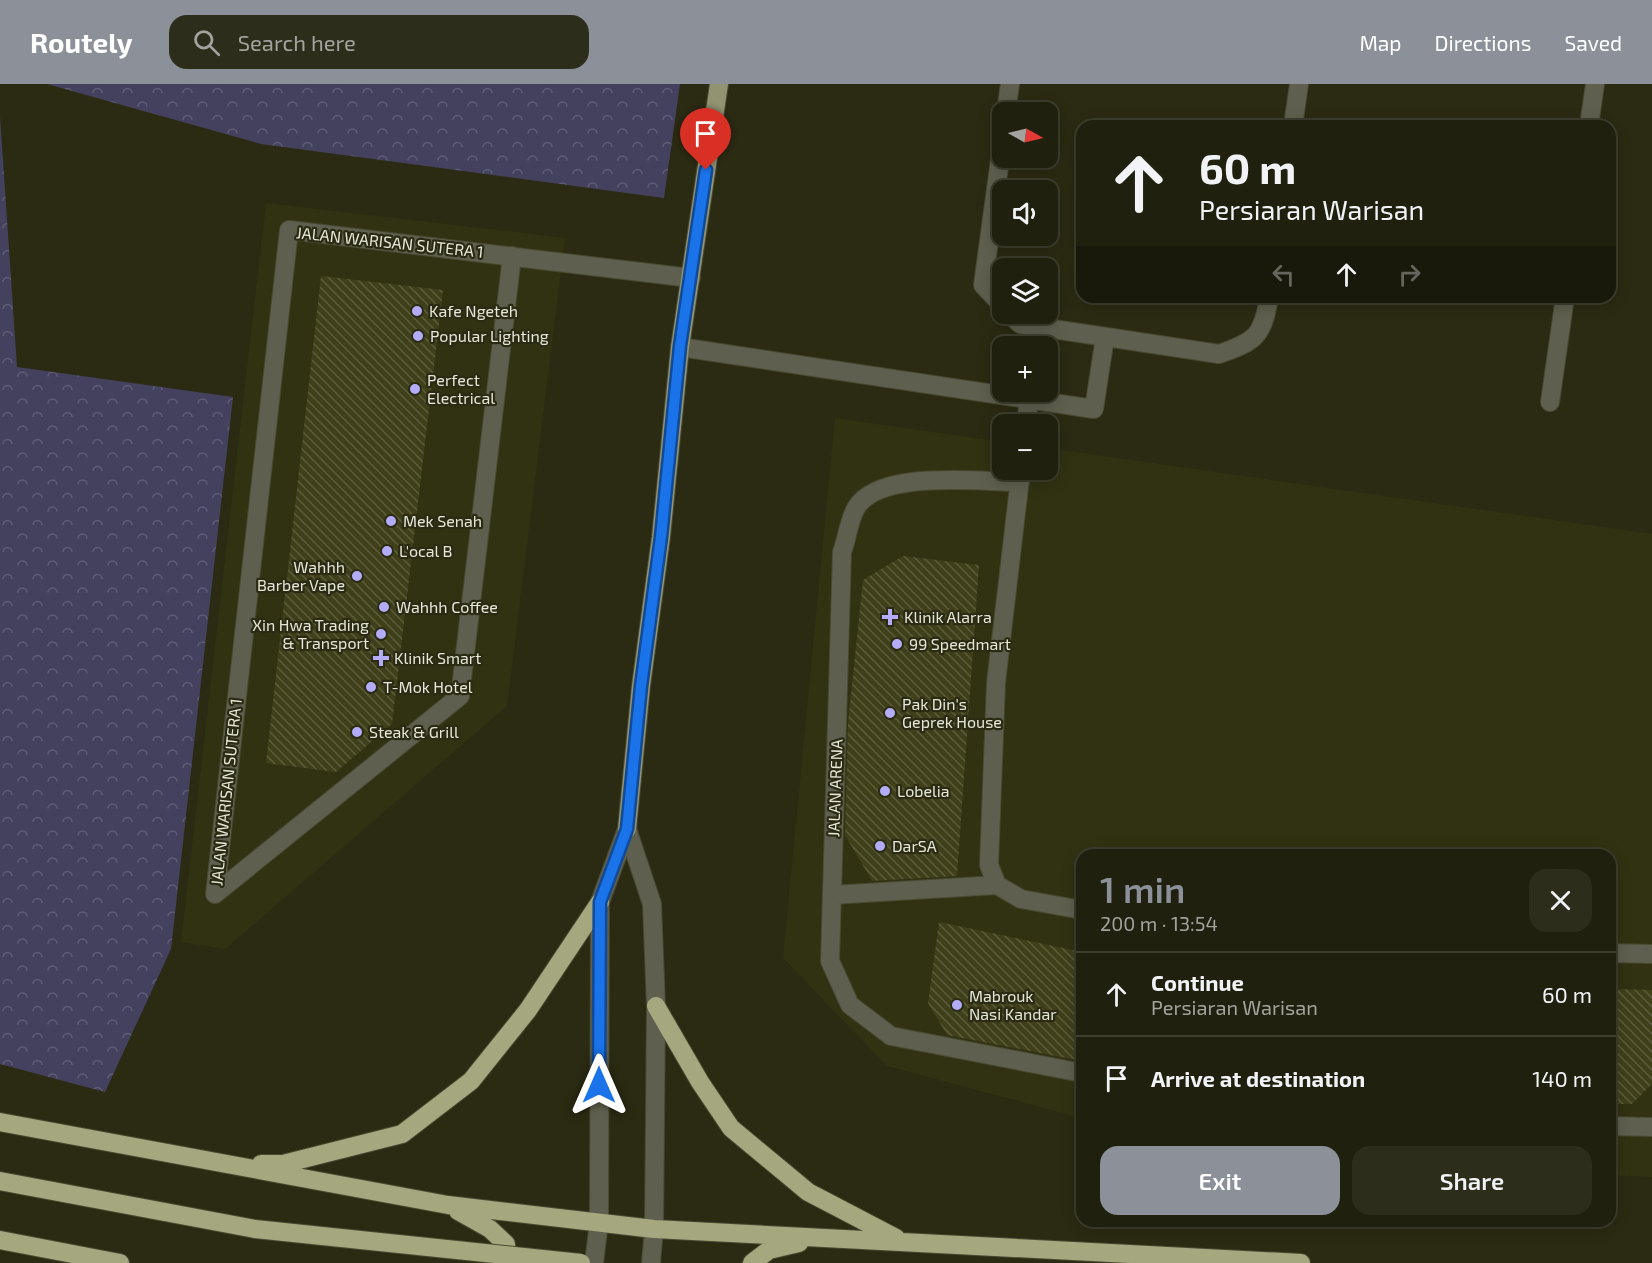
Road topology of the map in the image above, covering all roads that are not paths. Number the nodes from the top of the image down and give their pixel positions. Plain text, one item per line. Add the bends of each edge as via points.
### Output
1 (719, 84) edge
2 (1010, 84) edge
3 (1299, 84) edge
4 (1594, 84) edge
5 (1007, 102) edge
6 (1294, 120) edge
7 (1590, 120) edge
8 (999, 168) edge
9 (512, 256) junction
10 (691, 278) junction
11 (992, 294) edge
12 (1268, 303) edge
13 (1564, 303) edge
14 (1020, 324) edge
15 (1105, 337) junction
16 (680, 346) junction
17 (992, 393) edge
18 (1048, 402) edge
19 (1550, 402) dead end
20 (992, 477) edge
21 (1020, 480) edge
22 (627, 829) junction
23 (997, 885) junction
24 (832, 895) junction
25 (600, 902) junction
26 (1076, 909) edge
27 (1616, 953) edge
28 (1652, 954) edge
29 (656, 1006) junction
30 (1076, 1073) edge
31 (0, 1122) edge
32 (1616, 1126) edge
33 (1652, 1127) edge
34 (212, 1163) junction
35 (0, 1181) edge
36 (448, 1205) junction
37 (599, 1222) junction
38 (654, 1229) junction
39 (821, 1239) junction
40 (0, 1240) edge
41 (900, 1240) junction
42 (120, 1263) edge
43 (507, 1263) edge
44 (581, 1263) edge
45 (594, 1263) edge
46 (651, 1263) edge
47 (752, 1263) edge
48 (1301, 1263) edge

1 - 10 main road
2 - 5 street
3 - 6 street
4 - 7 street
8 - 11 street via 983,285
9 - 9 street, JALAN WARISAN SUTERA 1 via 460,696 215,894 289,230
9 - 10 street, JALAN WARISAN SUTERA 1
10 - 16 main road
12 - 15 street via 1265,323 1246,345 1219,354
13 - 19 street
14 - 15 street
15 - 18 street via 1094,409
16 - 17 street
16 - 22 main road
20 - 24 street, JALAN ARENA via 913,481 877,488 856,507 842,552
21 - 23 street via 996,683 989,865
22 - 25 street
22 - 29 street via 652,904
23 - 24 street
23 - 26 street via 1021,899
24 - 30 street, JALAN ARENA via 830,961 850,1005 891,1036
25 - 34 highway via 528,1010 471,1081 402,1134 283,1164
25 - 37 street
27 - 28 street
29 - 38 street
29 - 41 highway via 731,1128 807,1192
31 - 34 highway
32 - 33 street
34 - 36 highway
35 - 44 highway, bridge via 255,1229
36 - 37 highway
36 - 43 highway via 490,1229 506,1244
37 - 38 highway
37 - 45 street
38 - 39 highway
38 - 46 street
39 - 41 highway
39 - 47 highway via 769,1250
40 - 42 highway
41 - 48 highway

